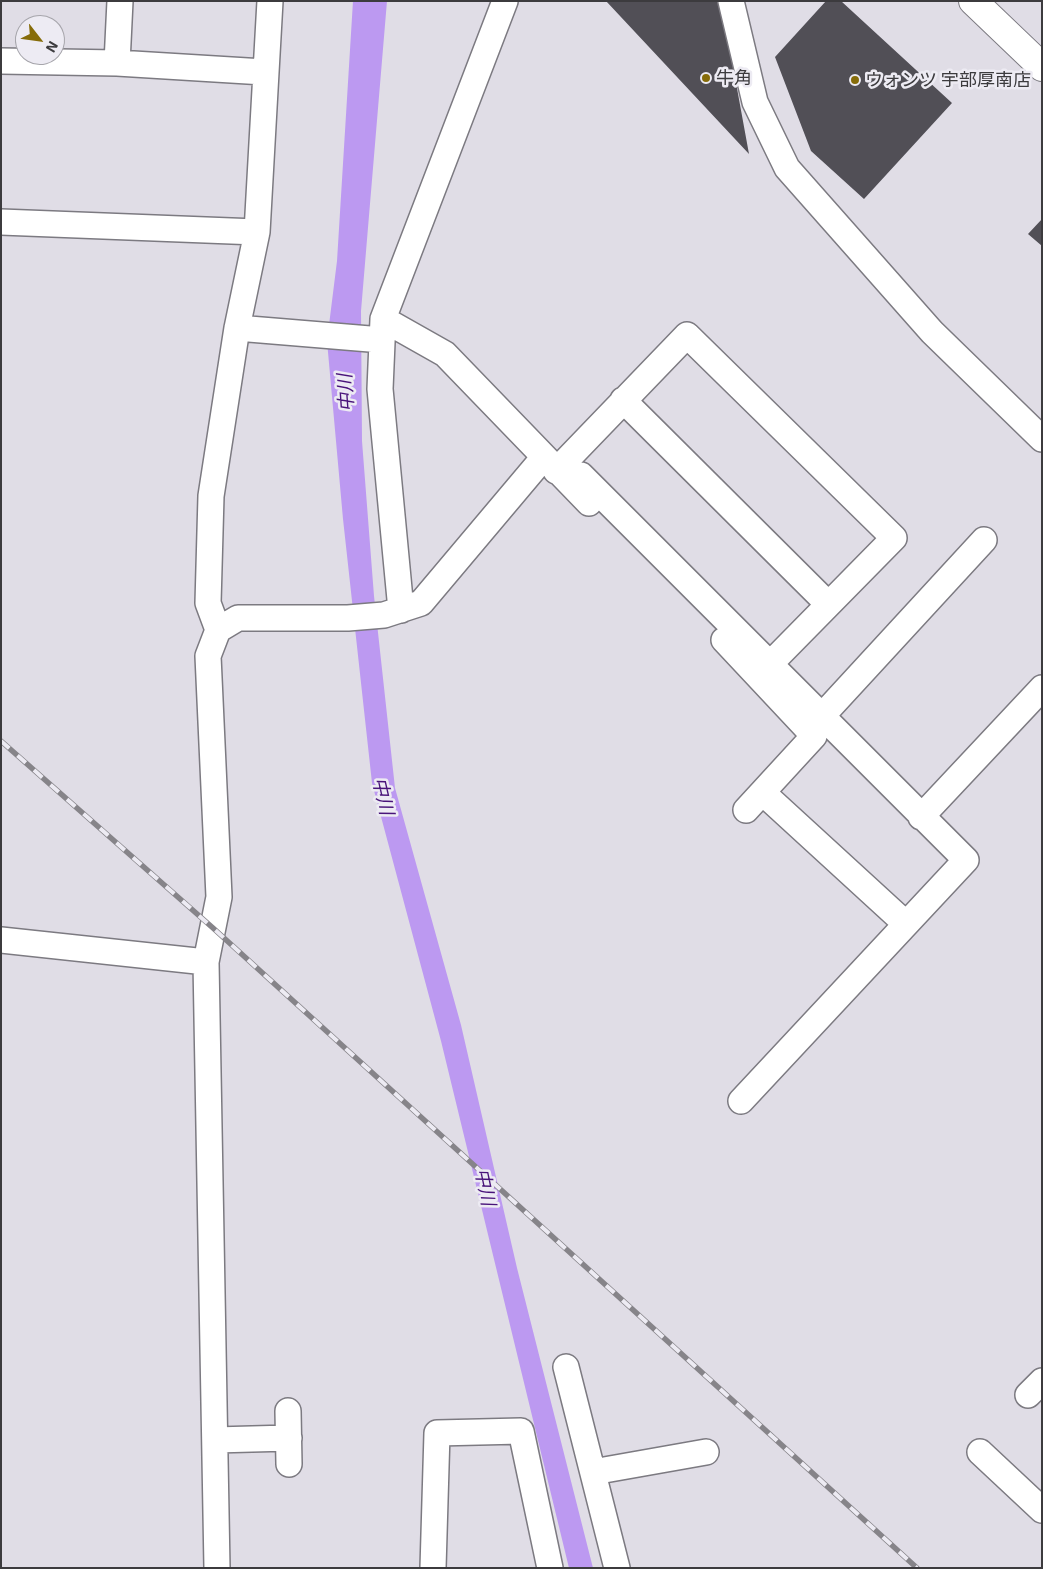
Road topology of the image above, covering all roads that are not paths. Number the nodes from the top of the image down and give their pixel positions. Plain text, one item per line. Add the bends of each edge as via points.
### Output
1 (120, 1) edge
2 (270, 1) edge
3 (505, 1) edge
4 (731, 1) edge
5 (973, 1) edge
6 (1, 61) edge
7 (117, 64) junction
8 (1042, 67) edge
9 (264, 72) junction
10 (1, 222) edge
11 (257, 232) junction
12 (237, 328) junction
13 (380, 333) junction
14 (624, 400) junction
15 (1042, 439) edge
16 (550, 464) junction
17 (581, 474) dead end
18 (984, 540) dead end
19 (828, 604) junction
20 (392, 613) junction
21 (218, 630) junction
22 (770, 664) junction
23 (1042, 688) edge
24 (821, 717) junction
25 (763, 793) junction
26 (746, 810) dead end
27 (921, 817) junction
28 (906, 924) junction
29 (1, 940) edge
30 (206, 962) junction
31 (741, 1101) dead end
32 (566, 1367) dead end
33 (288, 1411) dead end
34 (289, 1438) junction
35 (215, 1440) junction
36 (706, 1452) dead end
37 (980, 1452) dead end
38 (289, 1464) dead end
39 (593, 1472) junction
40 (1042, 1510) edge
41 (217, 1568) edge
42 (433, 1568) edge
43 (550, 1568) edge
44 (617, 1568) edge

1 - 7 street
2 - 9 street
3 - 13 street
4 - 15 street via 755,102 787,168 932,332
5 - 8 main road
6 - 7 street
7 - 9 street
9 - 11 street
10 - 11 street
11 - 12 street
12 - 13 street via 318,335
12 - 21 street via 211,496 208,603
13 - 16 street via 445,354
13 - 20 street
14 - 16 street
14 - 19 street
14 - 19 street via 687,335 894,538
16 - 20 street via 421,603
16 - 25 street via 641,554 814,736
17 - 22 street
18 - 24 street
19 - 22 street
20 - 21 street via 348,618 238,618
21 - 30 street via 208,656 219,897
22 - 24 street
23 - 27 street
24 - 27 street
25 - 26 street
25 - 28 street
27 - 28 street via 966,860
28 - 31 street
29 - 30 street
30 - 35 street
32 - 39 street
33 - 34 street
34 - 35 street
34 - 38 street
35 - 41 street
36 - 39 street
37 - 40 street
39 - 44 street
42 - 43 street via 437,1434 521,1431

